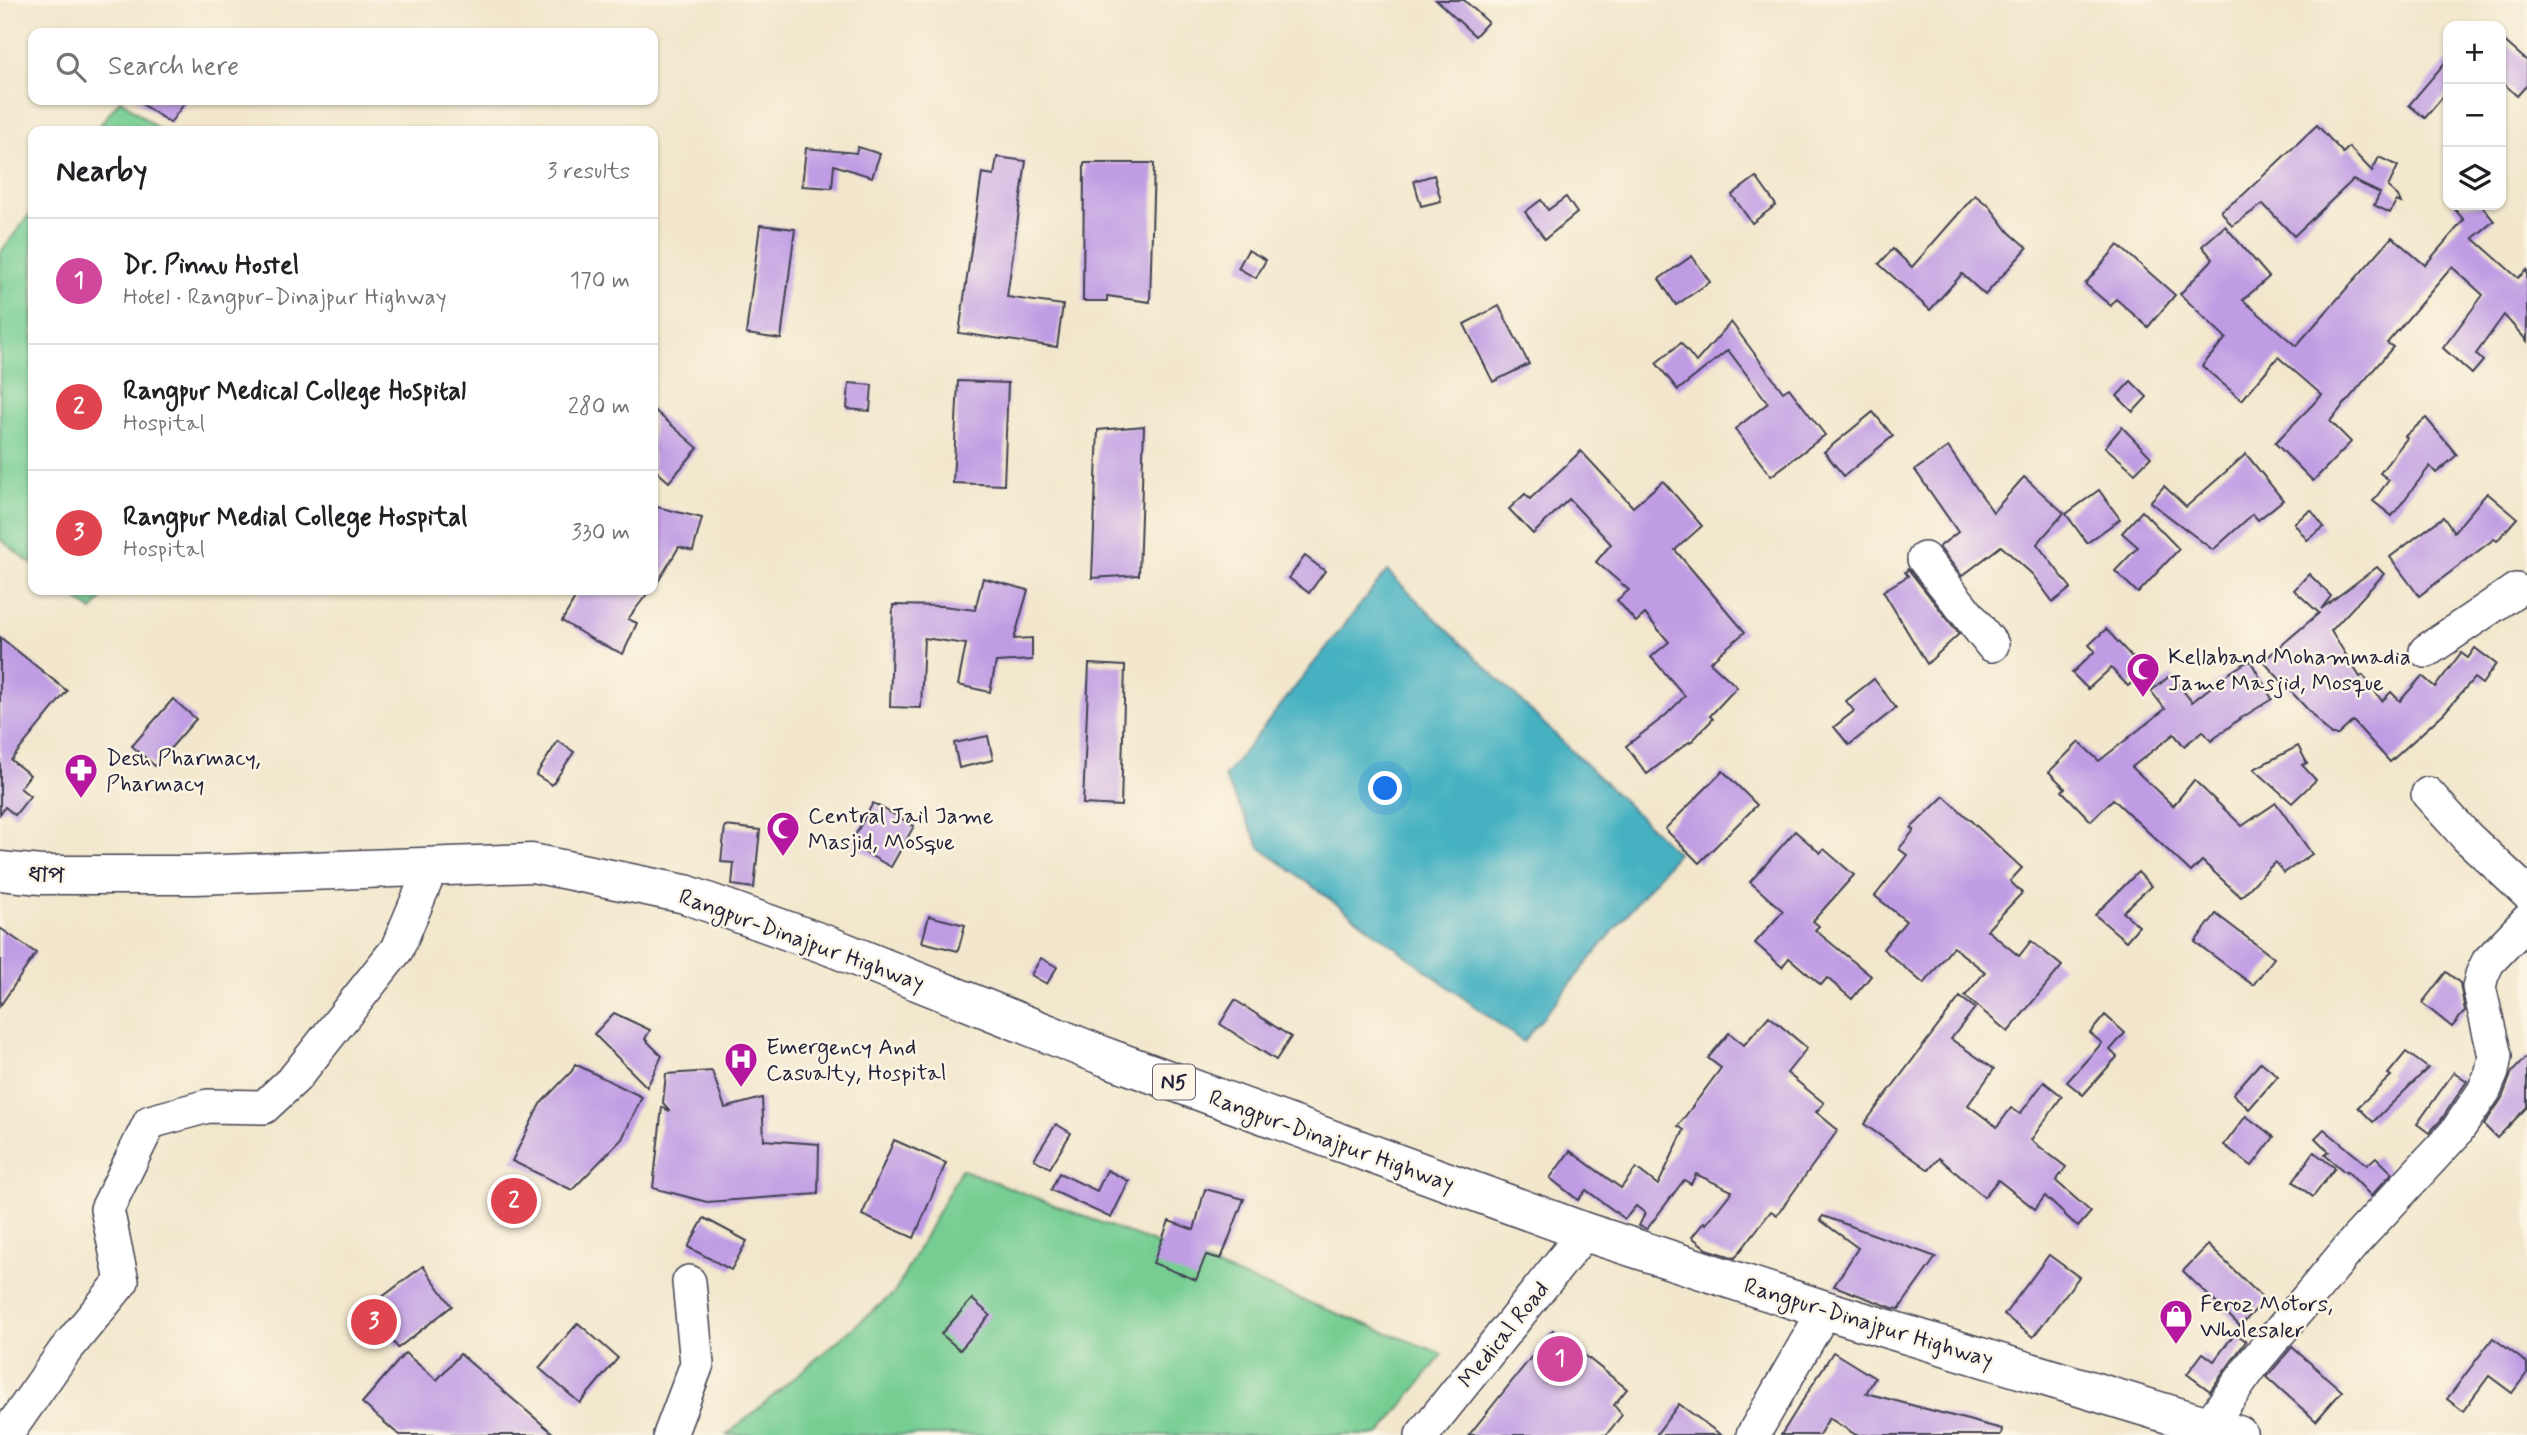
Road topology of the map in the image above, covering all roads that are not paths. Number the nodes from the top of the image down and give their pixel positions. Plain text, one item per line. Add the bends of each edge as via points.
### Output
1 (1924, 559) dead end
2 (2516, 590) dead end
3 (1992, 645) dead end
4 (2426, 651) dead end
5 (2428, 794) dead end
6 (0, 848) edge
7 (432, 866) junction
8 (0, 871) edge
9 (92, 876) junction
10 (2527, 893) edge
11 (2527, 921) edge
12 (1585, 1232) junction
13 (689, 1282) dead end
14 (1825, 1310) junction
15 (2223, 1430) edge
16 (6, 1435) edge
17 (670, 1435) edge
18 (1422, 1435) edge
19 (1753, 1435) edge

1 - 3 street
2 - 4 street
5 - 10 street
6 - 9 highway, N5
7 - 9 highway, Rangpur-Dinajpur Highway / N5
7 - 12 highway, Rangpur-Dinajpur Highway / N5 via 532,863 685,894 827,945 1106,1057
7 - 16 street via 397,949 295,1078 264,1107 208,1106 150,1122 107,1209 122,1281 64,1352
8 - 9 highway, ধাপ
11 - 15 street via 2488,962 2482,975 2479,987 2495,1056 2484,1091 2456,1132 2356,1240 2255,1362
12 - 14 highway, Rangpur-Dinajpur Highway / N5
12 - 18 street, Medical Road
13 - 17 street via 697,1364
14 - 15 highway, Rangpur-Dinajpur Highway / N5
14 - 19 street

